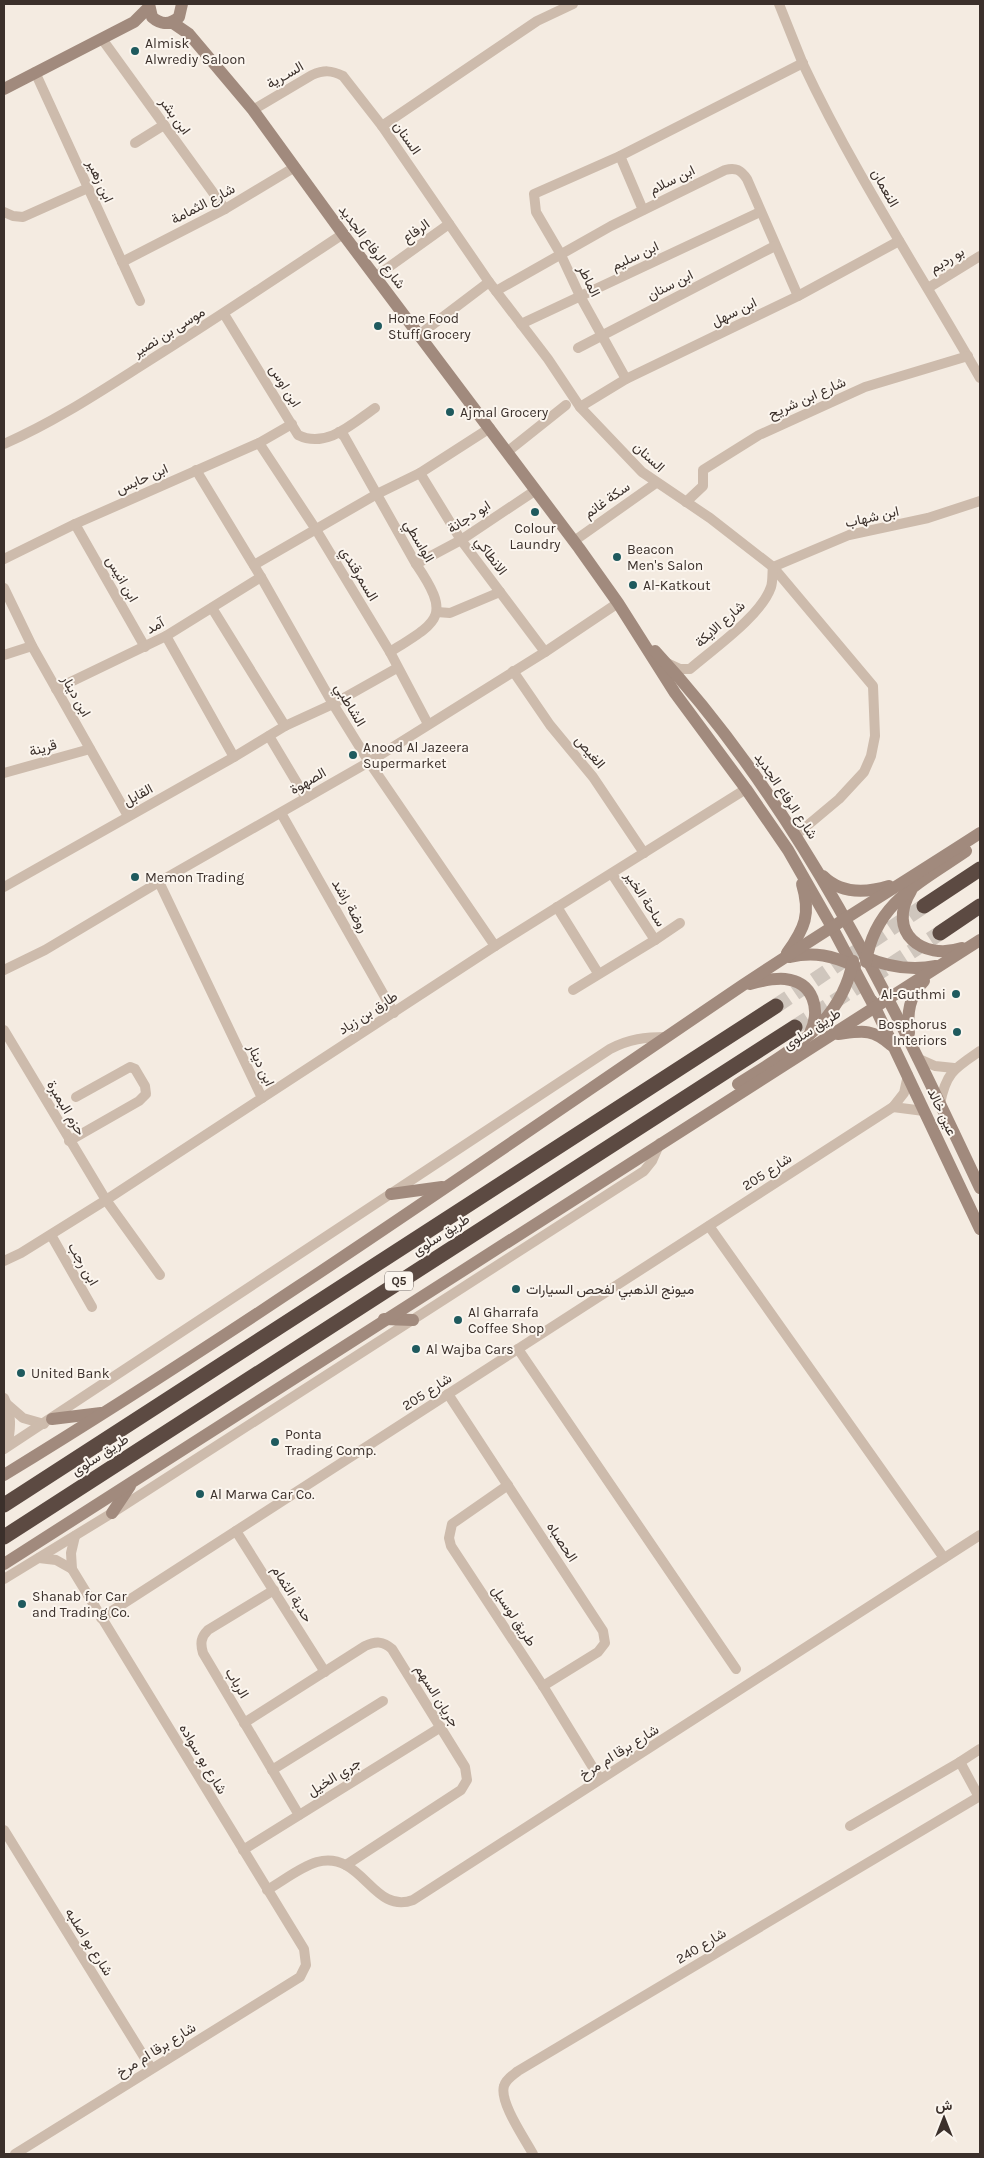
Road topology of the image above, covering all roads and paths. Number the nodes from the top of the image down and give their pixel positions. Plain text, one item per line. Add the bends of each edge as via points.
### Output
1 (573, 4) edge
2 (779, 4) edge
3 (149, 5) edge
4 (183, 7) edge
5 (134, 22) junction
6 (163, 23) junction
7 (189, 34) junction
8 (102, 39) junction
9 (803, 63) junction
10 (334, 71) joint
11 (35, 72) junction
12 (4, 89) edge
13 (253, 110) junction
14 (164, 125) junction
15 (382, 126) junction
16 (135, 143) dead end
17 (620, 156) junction
18 (295, 167) junction
19 (88, 188) junction
20 (225, 209) junction
21 (643, 210) junction
22 (4, 212) edge
23 (760, 212) junction
24 (449, 224) junction
25 (343, 234) junction
26 (899, 241) junction
27 (775, 246) junction
28 (560, 253) junction
29 (980, 256) edge
30 (122, 262) junction
31 (375, 277) junction
32 (492, 286) junction
33 (928, 288) junction
34 (580, 296) junction
35 (798, 296) junction
36 (140, 301) dead end
37 (224, 314) junction
38 (521, 324) junction
39 (419, 335) junction
40 (603, 335) junction
41 (578, 348) dead end
42 (968, 356) junction
43 (980, 378) edge
44 (626, 379) junction
45 (566, 405) dead end
46 (580, 407) junction
47 (375, 408) dead end
48 (292, 424) junction
49 (490, 428) junction
50 (339, 432) junction
51 (259, 443) junction
52 (4, 444) edge
53 (507, 452) junction
54 (196, 470) junction
55 (420, 474) junction
56 (656, 483) junction
57 (536, 490) junction
58 (377, 494) junction
59 (980, 501) edge
60 (686, 502) junction
61 (75, 524) junction
62 (315, 528) junction
63 (461, 540) junction
64 (574, 541) junction
65 (4, 559) edge
66 (416, 564) junction
67 (254, 565) junction
68 (772, 567) junction
69 (261, 577) junction
70 (4, 588) edge
71 (500, 592) junction
72 (618, 603) junction
73 (212, 608) junction
74 (437, 612) junction
75 (633, 627) junction
76 (166, 636) junction
77 (32, 646) junction
78 (145, 647) junction
79 (390, 652) junction
80 (545, 652) junction
81 (4, 654) edge
82 (666, 663) junction
83 (397, 668) junction
84 (690, 669) junction
85 (513, 671) junction
86 (56, 689) junction
87 (689, 689) junction
88 (333, 704) junction
89 (428, 724) junction
90 (285, 726) junction
91 (269, 736) junction
92 (90, 749) junction
93 (234, 757) junction
94 (369, 762) junction
95 (4, 773) edge
96 (746, 789) junction
97 (306, 798) junction
98 (281, 813) junction
99 (128, 816) junction
100 (977, 835) edge
101 (796, 836) junction
102 (644, 853) junction
103 (795, 862) junction
104 (980, 869) edge
105 (816, 870) junction
106 (612, 874) junction
107 (159, 882) junction
108 (901, 882) junction
109 (4, 886) edge
110 (914, 887) junction
111 (924, 906) tunnel mouth
112 (980, 906) edge
113 (557, 907) junction
114 (845, 918) junction
115 (680, 923) dead end
116 (832, 927) junction
117 (940, 932) tunnel mouth
118 (655, 940) junction
119 (977, 942) edge
120 (495, 946) junction
121 (866, 958) junction
122 (783, 959) junction
123 (853, 959) junction
124 (941, 966) junction
125 (4, 970) edge
126 (865, 973) junction
127 (598, 974) junction
128 (742, 986) junction
129 (573, 990) dead end
130 (889, 999) junction
131 (776, 1006) tunnel mouth
132 (875, 1008) junction
133 (394, 1013) junction
134 (795, 1027) tunnel mouth
135 (4, 1030) edge
136 (834, 1034) junction
137 (809, 1035) junction
138 (667, 1037) junction
139 (909, 1039) junction
140 (893, 1046) junction
141 (980, 1051) edge
142 (917, 1058) junction
143 (954, 1068) junction
144 (908, 1076) junction
145 (76, 1097) dead end
146 (262, 1098) junction
147 (940, 1104) junction
148 (893, 1107) junction
149 (924, 1111) junction
150 (70, 1141) junction
151 (660, 1143) junction
152 (447, 1186) junction
153 (980, 1188) edge
154 (391, 1194) junction
155 (106, 1200) junction
156 (709, 1226) junction
157 (980, 1229) edge
158 (51, 1234) junction
159 (4, 1261) edge
160 (160, 1275) dead end
161 (92, 1307) dead end
162 (384, 1319) junction
163 (413, 1320) junction
164 (518, 1349) junction
165 (448, 1394) junction
166 (5, 1401) edge
167 (106, 1413) junction
168 (48, 1421) junction
169 (6, 1448) edge
170 (4, 1475) edge
171 (133, 1481) junction
172 (508, 1485) junction
173 (4, 1505) edge
174 (112, 1514) junction
175 (236, 1531) junction
176 (980, 1535) edge
177 (76, 1536) junction
178 (4, 1537) edge
179 (38, 1558) junction
180 (944, 1558) junction
181 (4, 1564) edge
182 (72, 1569) junction
183 (4, 1579) edge
184 (274, 1590) junction
185 (101, 1618) junction
186 (736, 1669) dead end
187 (325, 1672) junction
188 (543, 1686) junction
189 (383, 1701) dead end
190 (244, 1722) junction
191 (440, 1728) junction
192 (980, 1749) edge
193 (960, 1762) junction
194 (272, 1770) junction
195 (600, 1780) junction
196 (980, 1796) edge
197 (299, 1815) junction
198 (850, 1826) dead end
199 (4, 1830) edge
200 (243, 1850) junction
201 (346, 1865) junction
202 (267, 1890) junction
203 (306, 1965) joint
204 (151, 2068) junction
205 (15, 2154) edge
206 (533, 2154) edge

1 - 15 street via 537,21
2 - 9 street, النعمان
3 - 5 main road
3 - 6 main road via 152,17
4 - 6 main road via 175,20
4 - 7 main road, شارع الرفاع الجديد
5 - 6 main road
5 - 8 main road
6 - 7 main road, شارع الرفاع الجديد via 173,23
7 - 13 main road, شارع الرفاع الجديد
8 - 11 main road
8 - 14 street, ابن بشر
9 - 17 street
9 - 26 street, النعمان
10 - 13 street, السـرية via 312,75
10 - 15 street, السنان via 343,76
11 - 12 main road
11 - 19 street, ابن زهير
13 - 18 main road, شارع الرفاع الجديد
14 - 16 street
14 - 20 street, ابن بشر
15 - 24 street, السنان
17 - 21 street
17 - 28 street, الماطر via 534,194 536,212
18 - 20 street, شارع الثمامة
18 - 25 main road, شارع الرفاع الجديد
19 - 22 street via 23,217
19 - 30 street, ابن زهير
20 - 30 street, شارع الثمامة
21 - 23 street, ابن سلام via 734,168 742,171
21 - 28 street, ابن سلام
23 - 27 street, ابن سلام
23 - 34 street, ابن سليم
24 - 31 street, الرفاع
24 - 32 street, السنان
25 - 31 main road, شارع الرفاع الجديد
25 - 37 street, موسى بن نصير
26 - 33 street, النعمان
26 - 35 street, ابن سهل
27 - 35 street, ابن سلام
27 - 40 street, ابن سنان
28 - 32 street, ابن سلام
28 - 34 street, الماطر
29 - 33 street, بو رديم
30 - 36 street, ابن زهير
31 - 39 main road, شارع الرفاع الجديد
32 - 38 street, السنان
32 - 39 street, ابن سلام
33 - 42 street, النعمان
34 - 38 street, ابن سليم
34 - 40 street, الماطر
35 - 44 street, ابن سهل
37 - 48 street, ابن اوس
37 - 52 street, موسى بن نصير via 45,425
38 - 46 street, السنان
39 - 49 main road, شارع الرفاع الجديد
40 - 41 street, ابن سنان
40 - 44 street, الماطر
42 - 43 street, النعمان
42 - 60 street, شارع ابن شريح via 866,387 759,435 703,470 703,486
44 - 46 street, ابن سهل
45 - 53 street
46 - 56 street, السنان
47 - 50 street
48 - 50 street, ابن اوس via 298,435 308,440 322,440
48 - 51 street, ابن حابس
49 - 53 main road, شارع الرفاع الجديد
49 - 55 street
50 - 58 street, الواسطي
51 - 54 street, ابن حابس
51 - 62 street, السمرقندي
53 - 57 main road, شارع الرفاع الجديد
54 - 61 street, ابن حابس
54 - 67 street, الشاطبي
55 - 58 street
55 - 63 street, الانطاكي
56 - 60 street, السنان
56 - 64 street, سكة غانم
57 - 63 street, ابو دجانة
57 - 64 main road, شارع الرفاع الجديد
58 - 62 street
58 - 66 street, الواسطي
59 - 68 street, ابن شهاب via 928,518 849,535
60 - 68 street, السنان
61 - 65 street, ابن حابس
61 - 78 street, ابن انيس
62 - 67 street
62 - 79 street, السمرقندي
63 - 66 street, ابو دجانة
63 - 71 street, الانطاكي
64 - 72 main road, شارع الرفاع الجديد
66 - 74 street, الواسطي via 433,592
67 - 69 street, الشاطبي
68 - 84 street, شارع الايكة via 771,586 764,602
68 - 101 street, السنان via 873,686 875,736 864,772 839,799
69 - 73 street, آمد
69 - 88 street, الشاطبي
70 - 77 street, ابن دينار
71 - 74 street via 450,613
71 - 80 street, الانطاكي
72 - 75 main road, شارع الرفاع الجديد
72 - 80 street, الصهوة
73 - 76 street, آمد
73 - 90 street
74 - 79 street via 426,628
75 - 82 main road, شارع الرفاع الجديد
75 - 96 main road, شارع الرفاع الجديد via 675,692
76 - 78 street, آمد
76 - 93 street
77 - 81 street
77 - 86 street, ابن دينار
78 - 86 street, آمد
79 - 83 street, السمرقندي
80 - 85 street, الصهوة
82 - 84 street
82 - 87 main road, شارع الرفاع الجديد
83 - 88 street, القابل
83 - 89 street, السمرقندي
84 - 87 street
85 - 89 street, الصهوة
85 - 102 street, الغيص via 550,725 594,777
86 - 92 street, ابن دينار
87 - 101 main road, شارع الرفاع الجديد via 759,780
88 - 90 street, القابل
88 - 94 street, الشاطبي
89 - 94 street, الصهوة
90 - 91 street, القابل
91 - 93 street, القابل
91 - 97 street
92 - 95 street, قرينة
92 - 99 street, ابن دينار
93 - 99 street, القابل
94 - 97 street, الصهوة
94 - 120 street, الشاطبي
96 - 102 street, طارق بن زياد
96 - 103 main road, شارع الرفاع الجديد
97 - 98 street, الصهوة
98 - 107 street, الصهوة
98 - 133 street, روضة راشد
99 - 109 street, القابل
100 - 108 main road
100 - 110 main road via 966,851
101 - 105 main road, شارع الرفاع الجديد
102 - 106 street, طارق بن زياد
103 - 116 main road, شارع الرفاع الجديد
103 - 122 main road via 807,911 798,938
104 - 111 highway
105 - 108 main road via 834,885 853,891 867,891
105 - 114 main road, شارع الرفاع الجديد
106 - 113 street, طارق بن زياد
106 - 118 street, ساحة الخير
107 - 125 street, الصهوة via 45,950
107 - 146 street, ابن دينار
108 - 114 main road
110 - 119 main road via 903,910 903,923 917,945 930,951 945,952
110 - 121 main road via 886,912 874,933
112 - 117 highway
113 - 120 street, طارق بن زياد
113 - 127 street
114 - 116 main road
114 - 121 main road, شارع الرفاع الجديد
114 - 123 main road
115 - 118 street, ساحة الخير
116 - 122 main road
116 - 123 main road, شارع الرفاع الجديد
118 - 127 street, ساحة الخير
119 - 124 main road, طريق سلوى
120 - 133 street, طارق بن زياد
121 - 123 main road
121 - 124 main road via 891,967 917,969
121 - 126 main road
121 - 130 main road, شارع الرفاع الجديد
122 - 123 main road via 818,954
122 - 128 main road
123 - 126 main road
123 - 132 main road, شارع الرفاع الجديد
123 - 137 main road via 842,996 833,1011
124 - 130 main road, طريق سلوى
124 - 139 main road via 913,994 908,1018
126 - 130 main road
126 - 132 main road
127 - 129 street, ساحة الخير
128 - 137 main road via 777,979 806,987 816,1007
128 - 138 main road
130 - 132 main road, طريق سلوى
130 - 139 main road, عين خالد
131 - 173 highway, طريق سلوى / Q5
132 - 136 main road, طريق سلوى
132 - 140 main road, عين خالد
133 - 146 street, طارق بن زياد
134 - 178 highway, طريق سلوى / Q5
135 - 150 street, حزم البمبرة
136 - 140 main road via 871,1032
136 - 151 main road, طريق سلوى
137 - 151 main road via 693,1114
138 - 152 main road
138 - 154 street via 638,1038 610,1049
139 - 142 main road, عين خالد
140 - 144 main road, عين خالد
141 - 143 street
142 - 143 street via 935,1066
142 - 147 main road, عين خالد
143 - 147 street
144 - 148 street, شارع 205 via 904,1093
144 - 149 main road, عين خالد
145 - 150 street via 130,1068 135,1069 146,1094
146 - 155 street, طارق بن زياد
147 - 153 main road, عين خالد
148 - 149 street
148 - 156 street, شارع 205
149 - 157 main road, عين خالد
150 - 155 street, حزم البمبرة
151 - 162 main road, طريق سلوى
151 - 163 street via 644,1172
152 - 154 main road
152 - 167 main road
154 - 168 street
155 - 158 street, طارق بن زياد
155 - 160 street, حزم البمبرة
156 - 164 street, شارع 205
156 - 180 street
158 - 159 street, طارق بن زياد
158 - 161 street, ابن رجب
162 - 163 main road
162 - 171 main road, طريق سلوى
163 - 174 street
164 - 165 street, شارع 205
164 - 186 street
165 - 172 street, الحصباه
165 - 175 street, شارع 205
166 - 168 street via 23,1418
166 - 169 street via 11,1425
167 - 168 main road
167 - 170 main road
168 - 169 street
171 - 174 main road
171 - 181 main road, طريق سلوى
172 - 188 street, طريق لوسيل via 457,1518 449,1538 451,1546
172 - 188 street, الحصباه via 604,1631 602,1648 598,1652
174 - 177 street
175 - 184 street, حدبة الثمام
175 - 185 street, شارع 205
176 - 180 street, شارع برقا ام مرخ
177 - 179 street
177 - 182 street via 71,1553
179 - 182 street via 56,1560
179 - 183 street
180 - 195 street, شارع برقا ام مرخ
182 - 185 street, شارع بو سواده
184 - 187 street, حدبة الثمام
184 - 190 street, الرباب via 208,1630 201,1640 203,1653
185 - 200 street, شارع بو سواده
187 - 190 street, جريان السهم
187 - 191 street, جريان السهم via 372,1642 387,1644
188 - 195 street, طريق لوسيل
189 - 194 street
190 - 194 street, الرباب
191 - 197 street, جري الخيل
191 - 201 street, جريان السهم via 465,1767 465,1786
192 - 193 street
193 - 196 street
193 - 198 street
194 - 197 street, الرباب
195 - 201 street, شارع برقا ام مرخ via 414,1900 404,1903 384,1898
196 - 206 street, شارع 240 via 509,2078 504,2086 506,2104
197 - 200 street, جري الخيل
199 - 204 street, شارع بو اصلبه
200 - 202 street, شارع بو سواده
201 - 202 street, شارع برقا ام مرخ via 338,1861 316,1862
202 - 203 street, شارع بو سواده via 304,1949
203 - 204 street, شارع برقا ام مرخ via 300,1977
204 - 205 street, شارع برقا ام مرخ

